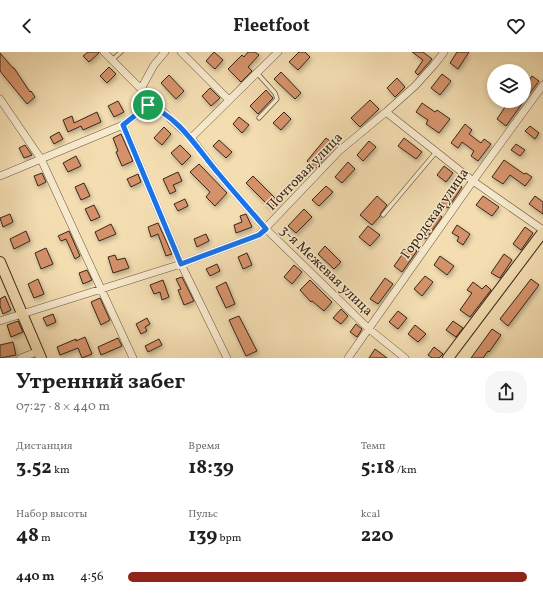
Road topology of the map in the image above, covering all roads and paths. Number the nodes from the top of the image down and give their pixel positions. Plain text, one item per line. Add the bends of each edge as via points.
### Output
1 (104, 52) edge
2 (121, 52) edge
3 (165, 52) edge
4 (181, 52) edge
5 (278, 52) edge
6 (444, 52) edge
7 (112, 60) junction
8 (257, 73) junction
9 (543, 85) edge
10 (141, 89) junction
11 (0, 99) edge
12 (229, 100) junction
13 (148, 105) junction
14 (386, 112) junction
15 (259, 118) dead end
16 (123, 125) junction
17 (191, 138) junction
18 (436, 152) junction
19 (41, 159) junction
20 (0, 176) edge
21 (473, 180) junction
22 (383, 215) dead end
23 (266, 229) junction
24 (543, 231) edge
25 (0, 262) edge
26 (181, 264) junction
27 (102, 288) junction
28 (23, 314) junction
29 (0, 321) edge
30 (369, 329) junction
31 (40, 355) edge
32 (21, 358) edge
33 (133, 358) edge
34 (227, 358) edge
35 (348, 358) edge
36 (405, 358) edge
37 (448, 358) edge

1 - 7 street
2 - 7 lane
3 - 10 street via 154,65
4 - 12 street
5 - 8 street
6 - 14 street, Почтовая улица via 415,86
7 - 10 street
8 - 12 street
8 - 15 lane via 275,93 277,99
9 - 21 street, Городская улица
10 - 13 street
11 - 19 street
12 - 17 street
13 - 16 street
13 - 17 street, 3-я Межевая улица via 161,110
14 - 18 street
14 - 23 street, Почтовая улица via 339,151
16 - 19 street
16 - 26 street
17 - 23 street, 3-я Межевая улица
18 - 21 street
18 - 22 lane
19 - 20 street
19 - 27 street
21 - 24 street
21 - 30 street, Городская улица
23 - 26 street, Почтовая улица via 259,235
23 - 30 street, 3-я Межевая улица
24 - 37 main road
25 - 28 main road
26 - 27 street, Почтовая улица
26 - 34 street
27 - 28 street, Почтовая улица
27 - 33 street
28 - 29 street, Почтовая улица
28 - 31 main road
30 - 35 street, Городская улица
30 - 36 street, 3-я Межевая улица
31 - 32 street

